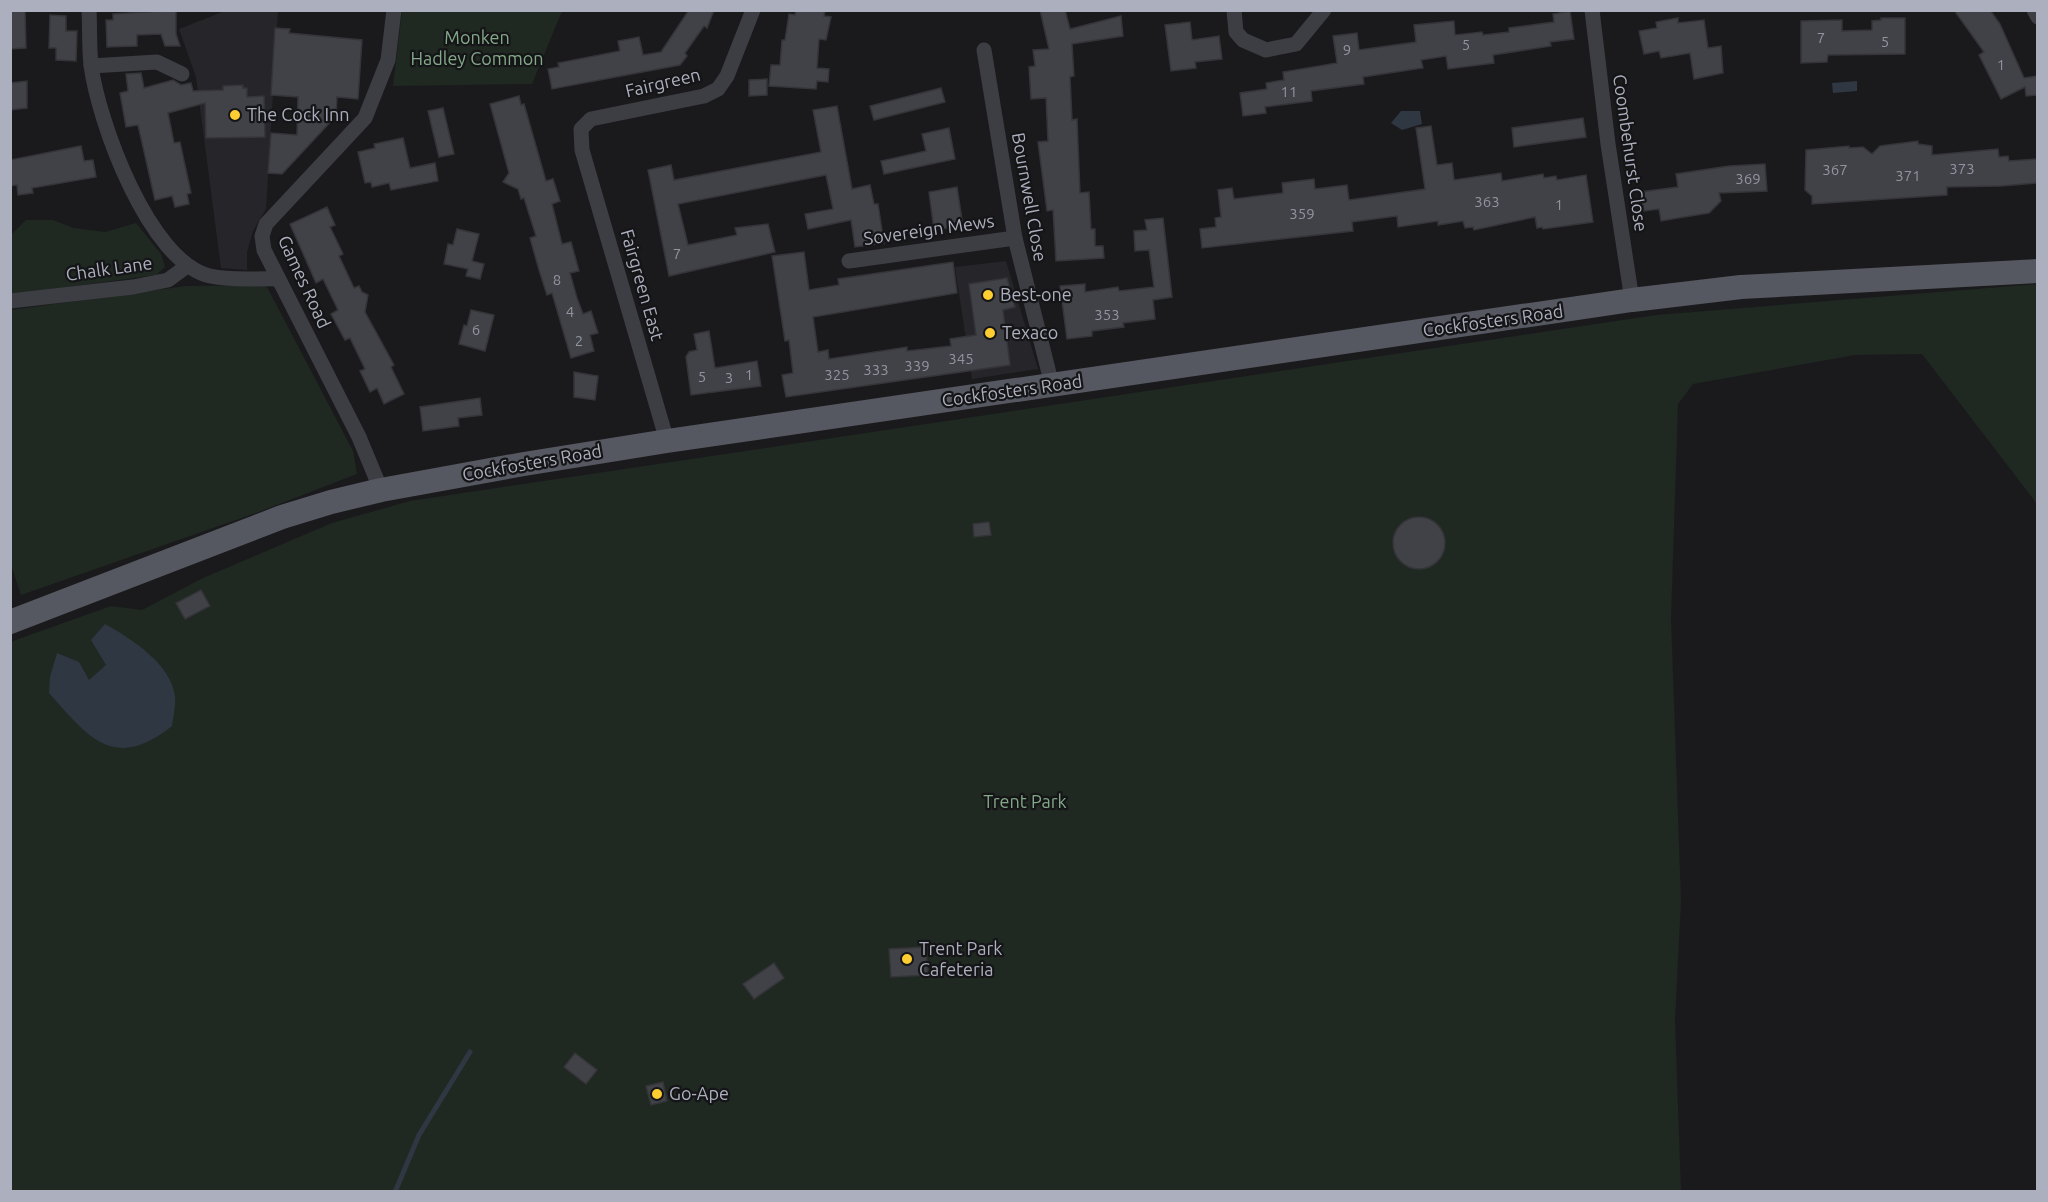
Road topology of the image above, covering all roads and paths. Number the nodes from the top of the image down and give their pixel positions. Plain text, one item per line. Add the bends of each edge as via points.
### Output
1 (89, 10) edge
2 (394, 10) edge
3 (753, 10) edge
4 (1234, 10) edge
5 (1324, 10) edge
6 (1592, 10) edge
7 (2034, 10) edge
8 (2037, 17) edge
9 (984, 50) dead end
10 (92, 66) junction
11 (182, 74) dead end
12 (579, 139) joint
13 (1015, 238) junction
14 (849, 261) dead end
15 (187, 266) junction
16 (2037, 271) edge
17 (278, 279) junction
18 (1632, 300) junction
19 (10, 301) edge
20 (1052, 385) junction
21 (667, 441) junction
22 (381, 490) junction
23 (10, 622) edge

1 - 10 street
2 - 17 street, Games Road via 388,60 365,118 266,224 262,236 264,250
3 - 12 street, Fairgreen via 718,89 704,96 591,119 581,129
4 - 5 street via 1236,32 1243,40 1266,50 1296,44
6 - 18 street, Coombehurst Close
7 - 8 street
9 - 13 street, Bournwell Close
10 - 11 street via 157,62
10 - 15 street via 112,147 151,222
12 - 21 street, Fairgreen East
13 - 14 street, Sovereign Mews
13 - 20 street, Bournwell Close
15 - 17 street via 210,276
15 - 19 street, Chalk Lane via 168,280 142,286
16 - 18 main road, Cockfosters Road via 1741,287
17 - 22 street, Games Road via 359,437
18 - 20 main road, Cockfosters Road
20 - 21 main road, Cockfosters Road
21 - 22 main road, Cockfosters Road
22 - 23 main road, Cockfosters Road via 282,518

